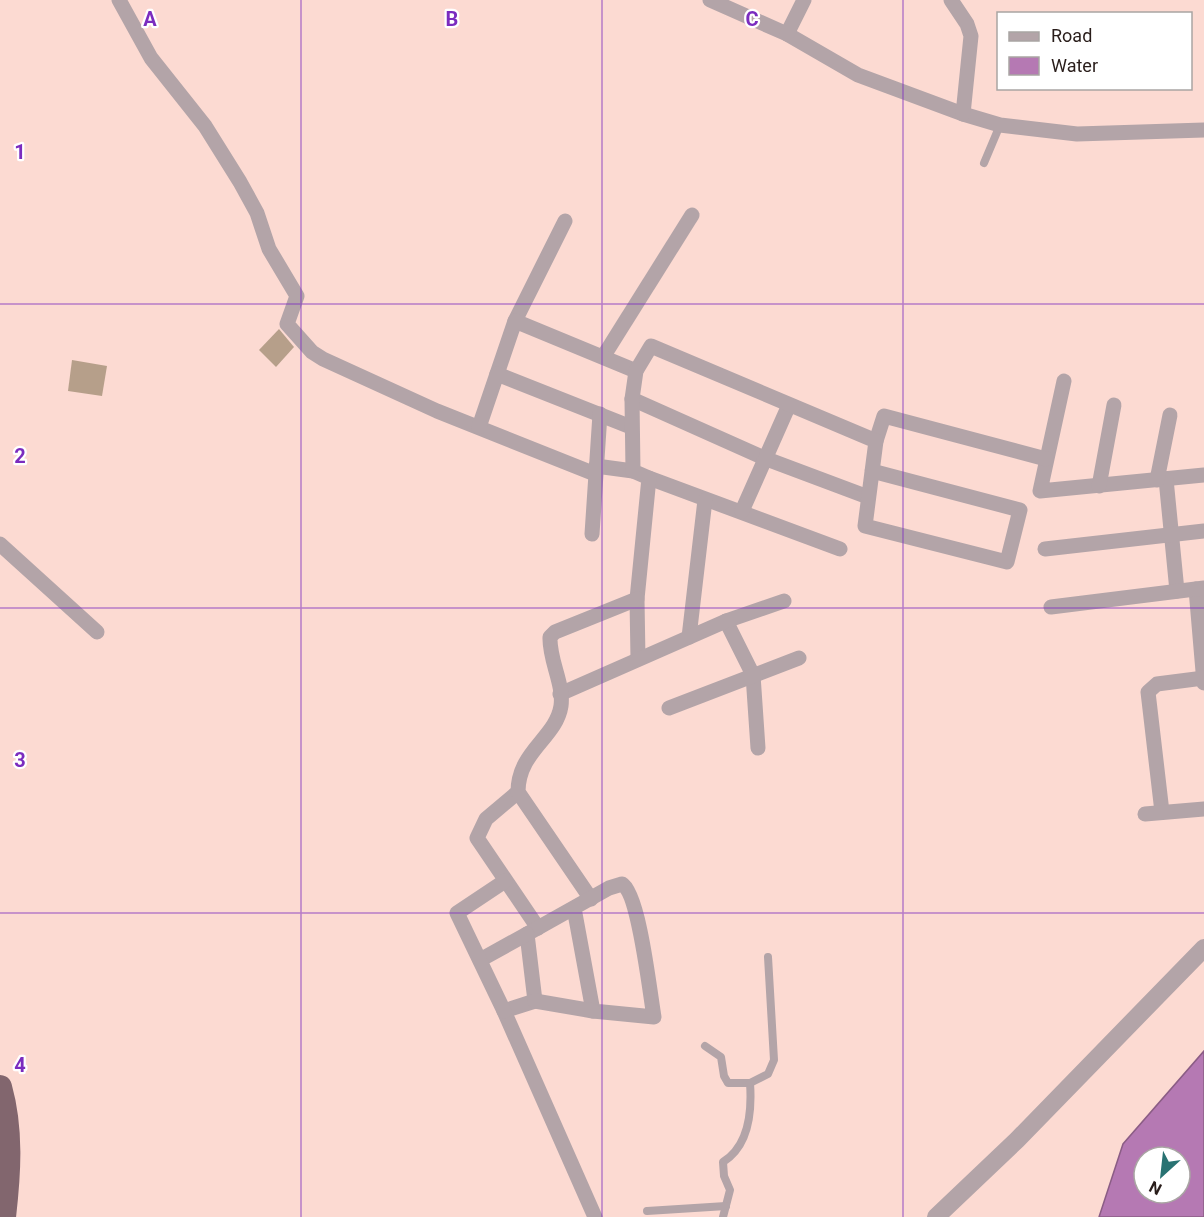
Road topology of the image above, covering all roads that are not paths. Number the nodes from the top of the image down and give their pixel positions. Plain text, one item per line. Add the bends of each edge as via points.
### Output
1 (119, 0) edge
2 (710, 0) edge
3 (804, 0) edge
4 (951, 0) edge
5 (787, 34) junction
6 (963, 114) junction
7 (1000, 125) junction
8 (1204, 130) edge
9 (984, 163) dead end
10 (692, 215) dead end
11 (565, 221) dead end
12 (515, 321) junction
13 (603, 357) junction
14 (636, 371) junction
15 (496, 374) junction
16 (1064, 381) dead end
17 (632, 399) junction
18 (789, 405) junction
19 (1114, 405) dead end
20 (600, 414) junction
21 (1170, 415) dead end
22 (479, 427) junction
23 (632, 427) junction
24 (876, 441) junction
25 (764, 458) junction
26 (1046, 459) junction
27 (596, 470) junction
28 (633, 471) junction
29 (872, 471) junction
30 (1204, 475) edge
31 (649, 478) junction
32 (1161, 480) junction
33 (1100, 486) junction
34 (868, 497) junction
35 (705, 500) junction
36 (742, 511) junction
37 (1204, 531) edge
38 (592, 534) dead end
39 (1171, 535) junction
40 (0, 544) edge
41 (840, 549) dead end
42 (1045, 549) dead end
43 (1200, 589) edge
44 (1177, 591) junction
45 (637, 599) junction
46 (784, 601) dead end
47 (1051, 607) dead end
48 (726, 621) junction
49 (97, 633) dead end
50 (689, 637) junction
51 (799, 658) dead end
52 (638, 659) junction
53 (753, 675) junction
54 (1204, 678) edge
55 (1204, 682) edge
56 (560, 693) junction
57 (669, 708) dead end
58 (758, 748) dead end
59 (518, 792) junction
60 (1204, 809) edge
61 (1162, 812) junction
62 (1145, 814) dead end
63 (506, 880) junction
64 (591, 899) junction
65 (574, 908) junction
66 (533, 931) junction
67 (1204, 948) edge
68 (768, 957) dead end
69 (480, 960) junction
70 (534, 1001) junction
71 (504, 1011) junction
72 (593, 1011) junction
73 (705, 1046) dead end
74 (750, 1083) junction
75 (0, 1087) edge
76 (726, 1206) junction
77 (647, 1211) dead end
78 (4, 1217) edge
79 (595, 1217) edge
80 (723, 1217) edge
81 (936, 1217) edge

1 - 22 street via 151,58 209,131 257,213 266,243 297,296 287,324 318,356
2 - 5 street
3 - 5 street
4 - 6 street via 971,36
5 - 6 street via 858,75
6 - 7 street
7 - 8 street via 1077,134
7 - 9 lane
10 - 13 street
11 - 12 street
12 - 13 street
12 - 15 street
13 - 14 street
14 - 17 street
14 - 18 street via 651,346
15 - 20 street
15 - 22 street
16 - 26 street
17 - 23 street
17 - 25 street
18 - 24 street
18 - 25 street
19 - 33 street
20 - 23 street
20 - 27 street
21 - 32 street
22 - 27 street
23 - 28 street
24 - 26 street via 884,417
24 - 29 street
25 - 34 street
25 - 36 street
26 - 33 street via 1040,491
27 - 28 street
27 - 38 street
28 - 31 street
29 - 34 street
29 - 34 street via 1020,510 1007,562 864,526
30 - 32 street
31 - 35 street
31 - 45 street
32 - 33 street
32 - 39 street
35 - 36 street
35 - 50 street
36 - 41 street
37 - 39 street
39 - 42 street
39 - 44 street
40 - 49 street
43 - 44 street
43 - 54 street
44 - 47 street
45 - 52 street
45 - 56 street via 550,637
46 - 48 street
48 - 50 street
48 - 53 street
50 - 52 street
51 - 53 street
52 - 56 street
53 - 57 street
53 - 58 street
54 - 55 street
54 - 61 street via 1157,684 1148,692
56 - 59 street via 558,715 522,768
59 - 63 street via 486,819 477,838
59 - 64 street
60 - 61 street
61 - 62 street
63 - 66 street
63 - 69 street via 457,914
64 - 65 street
64 - 72 street via 609,888 622,884 627,887 635,906 654,1017
65 - 66 street
65 - 72 street
66 - 69 street
66 - 70 street
67 - 81 street via 1017,1140
68 - 74 lane via 774,1060 768,1074
69 - 71 street
70 - 71 street
70 - 72 street
71 - 79 street
73 - 74 lane via 721,1057 726,1080 733,1084
74 - 76 lane via 745,1136 733,1156 723,1162 730,1190
75 - 78 highway via 8,1127
76 - 77 lane
76 - 80 lane

